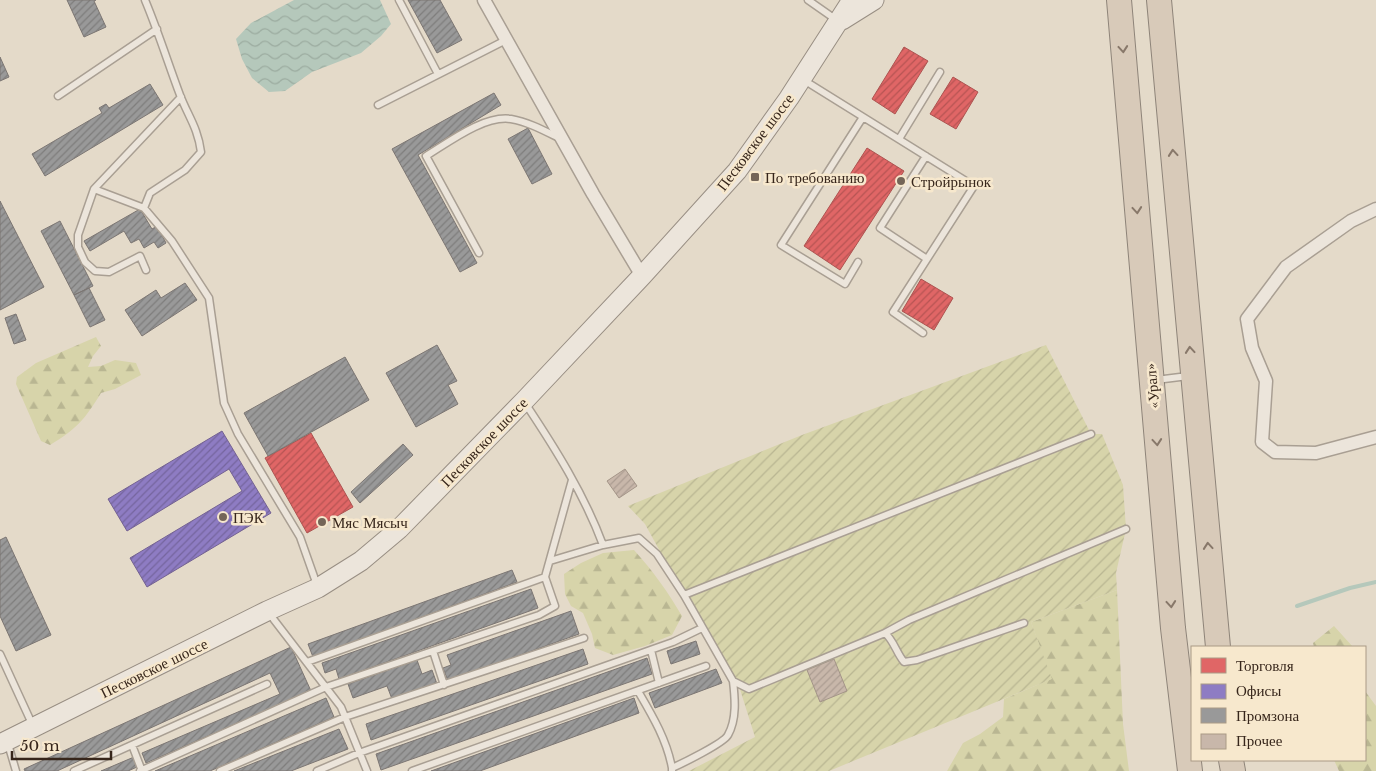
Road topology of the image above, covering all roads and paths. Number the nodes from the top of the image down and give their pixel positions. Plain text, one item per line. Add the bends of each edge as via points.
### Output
1 (145, 0) edge
2 (399, 0) edge
3 (484, 0) edge
4 (808, 0) edge
5 (852, 0) edge
6 (874, 0) edge
7 (1119, 0) edge
8 (1159, 0) edge
9 (839, 22) junction
10 (157, 30) junction
11 (506, 40) junction
12 (940, 72) dead end
13 (438, 74) junction
14 (801, 78) junction
15 (58, 96) dead end
16 (181, 97) junction
17 (378, 105) dead end
18 (863, 117) junction
19 (562, 139) junction
20 (899, 139) junction
21 (926, 156) junction
22 (94, 189) junction
23 (144, 208) junction
24 (1376, 209) edge
25 (479, 253) dead end
26 (927, 259) junction
27 (858, 262) dead end
28 (146, 270) dead end
29 (642, 276) junction
30 (923, 333) dead end
31 (1193, 376) junction
32 (1152, 380) junction
33 (524, 401) junction
34 (1091, 434) dead end
35 (1376, 437) edge
36 (572, 480) junction
37 (1126, 529) dead end
38 (603, 545) junction
39 (550, 561) junction
40 (545, 577) junction
41 (318, 588) junction
42 (684, 595) junction
43 (267, 611) junction
44 (1024, 623) dead end
45 (702, 628) junction
46 (885, 633) junction
47 (584, 638) dead end
48 (1218, 646) edge
49 (650, 650) junction
50 (433, 651) junction
51 (0, 654) edge
52 (307, 662) junction
53 (706, 666) dead end
54 (733, 681) junction
55 (659, 683) junction
56 (267, 684) dead end
57 (444, 685) junction
58 (326, 687) junction
59 (638, 691) junction
60 (346, 717) junction
61 (34, 728) junction
62 (3, 742) edge
63 (132, 745) junction
64 (360, 753) junction
65 (672, 770) edge
66 (16, 771) edge
67 (74, 771) edge
68 (142, 771) edge
69 (220, 771) edge
70 (317, 771) edge
71 (366, 771) edge
72 (412, 771) edge
73 (1190, 771) edge

1 - 10 lane
2 - 13 lane
3 - 11 street
4 - 9 lane
5 - 9 street, Песковское шоссе
6 - 9 street
7 -> 32 highway, «Урал»
31 -> 8 highway
9 - 14 street, Песковское шоссе
10 - 15 lane
10 - 16 lane
11 - 13 lane
11 - 19 street
12 - 20 lane
13 - 17 lane
14 - 18 lane
14 - 29 street, Песковское шоссе via 736,171
16 - 22 lane
16 - 23 lane via 199,137 201,152 185,170 150,193
18 - 20 lane
18 - 27 lane via 781,245 846,284
19 - 25 lane via 529,124 510,119 490,120 426,156
19 - 29 street
20 - 21 lane
21 - 26 lane via 880,228
21 - 26 lane via 974,186
22 - 23 lane
22 - 28 lane via 78,235 78,247 85,262 95,270 109,272 140,256
23 - 41 lane via 172,242 209,298 224,403 238,434 300,537
24 - 35 street via 1351,221 1286,267 1247,319 1252,348 1266,381 1262,442 1275,452 1316,453
26 - 30 lane via 893,312
29 - 33 street, Песковское шоссе
31 - 32 lane
48 -> 31 highway
32 -> 73 highway, «Урал» via 1173,628
33 - 36 lane
33 - 41 street, Песковское шоссе via 399,529 361,562
34 - 42 lane
36 - 38 lane
36 - 39 lane
37 - 46 lane
38 - 39 lane
38 - 42 lane via 639,538 658,554
39 - 40 lane
40 - 50 lane via 555,606 539,615
40 - 52 lane
41 - 43 street, Песковское шоссе
42 - 45 lane
43 - 52 lane
43 - 61 street, Песковское шоссе
44 - 46 lane via 904,662 892,639
45 - 49 lane
45 - 54 lane
46 - 54 lane via 749,689
47 - 57 lane
49 - 55 lane
49 - 64 lane
50 - 57 lane
50 - 58 lane
51 - 61 lane
52 - 58 lane
53 - 55 lane
54 - 65 lane via 733,722 728,737
55 - 59 lane
56 - 63 lane
57 - 60 lane
58 - 60 lane
58 - 68 lane
59 - 65 lane via 660,731
59 - 72 lane
60 - 64 lane
60 - 69 lane
61 - 62 street, Песковское шоссе
62 - 66 lane
63 - 67 lane
63 - 68 lane
64 - 70 lane
64 - 71 lane

